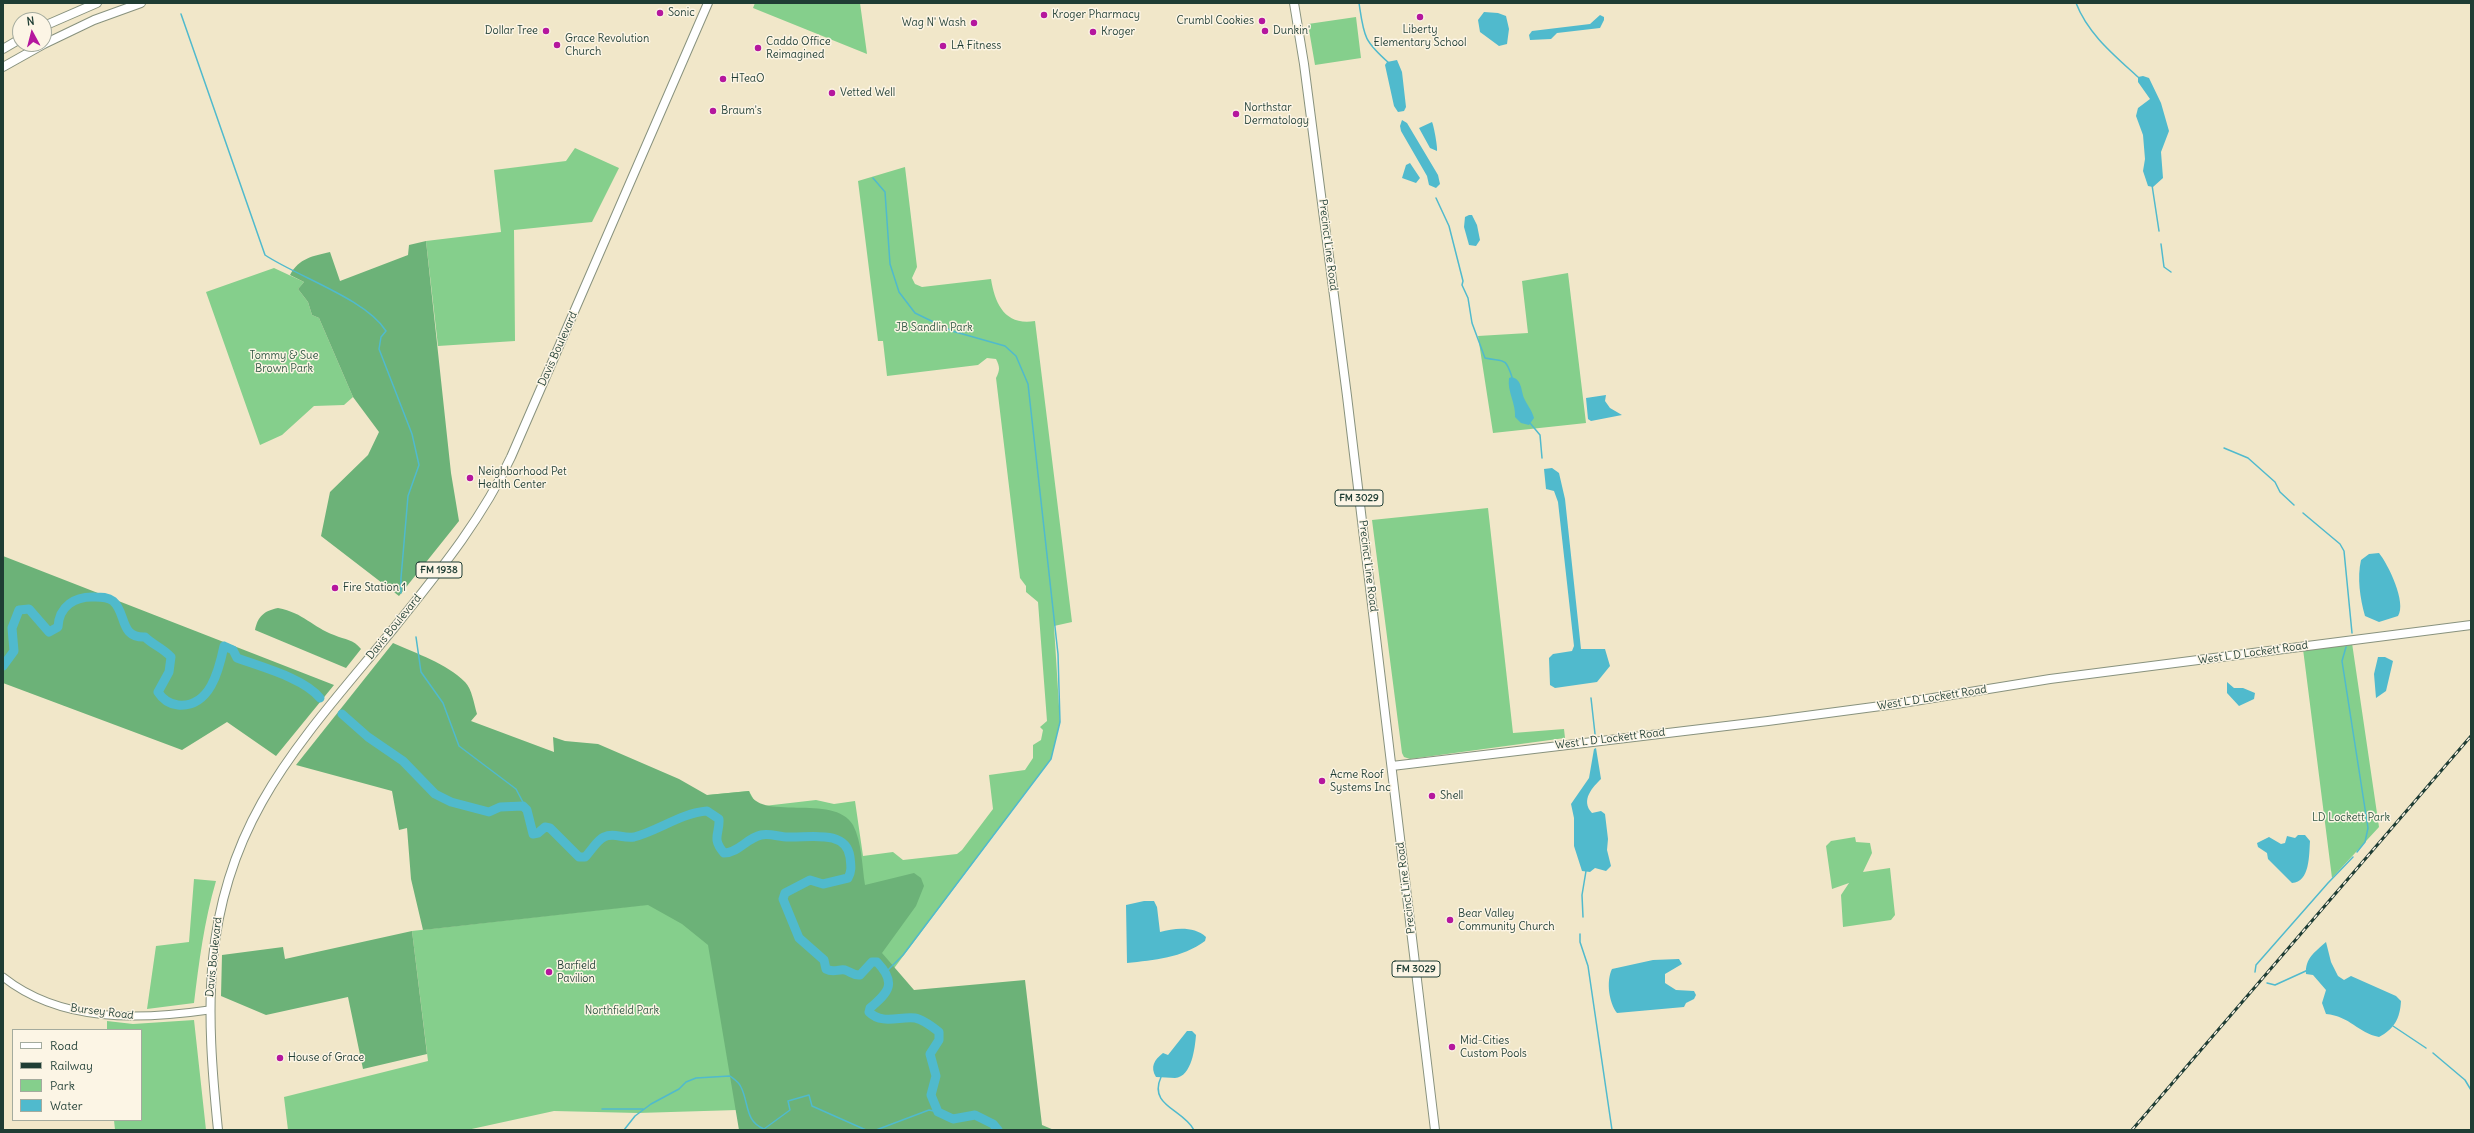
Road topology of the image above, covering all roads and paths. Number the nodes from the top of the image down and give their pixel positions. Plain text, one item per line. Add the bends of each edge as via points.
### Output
1 (97, 3) edge
2 (141, 3) edge
3 (708, 3) edge
4 (1294, 3) edge
5 (52, 23) edge
6 (52, 40) edge
7 (12, 44) edge
8 (3, 49) edge
9 (30, 52) edge
10 (3, 67) edge
11 (2471, 625) edge
12 (1392, 766) junction
13 (3, 977) edge
14 (209, 1010) junction
15 (218, 1130) edge
16 (1435, 1130) edge

1 - 5 main road
2 - 6 main road via 94,20
3 - 14 main road, Davis Boulevard / FM 1938 via 514,451 492,494 454,551 288,762 253,819 230,874 218,918
4 - 12 main road, Precinct Line Road / FM 3029 via 1312,123
7 - 8 main road
9 - 10 main road
11 - 12 main road, West L D Lockett Road via 2050,679 1896,704 1768,721
12 - 16 main road, Precinct Line Road / FM 3029
13 - 14 street, Bursey Road via 17,988 43,1001 96,1014 137,1017
14 - 15 main road, Davis Boulevard / FM 1938

